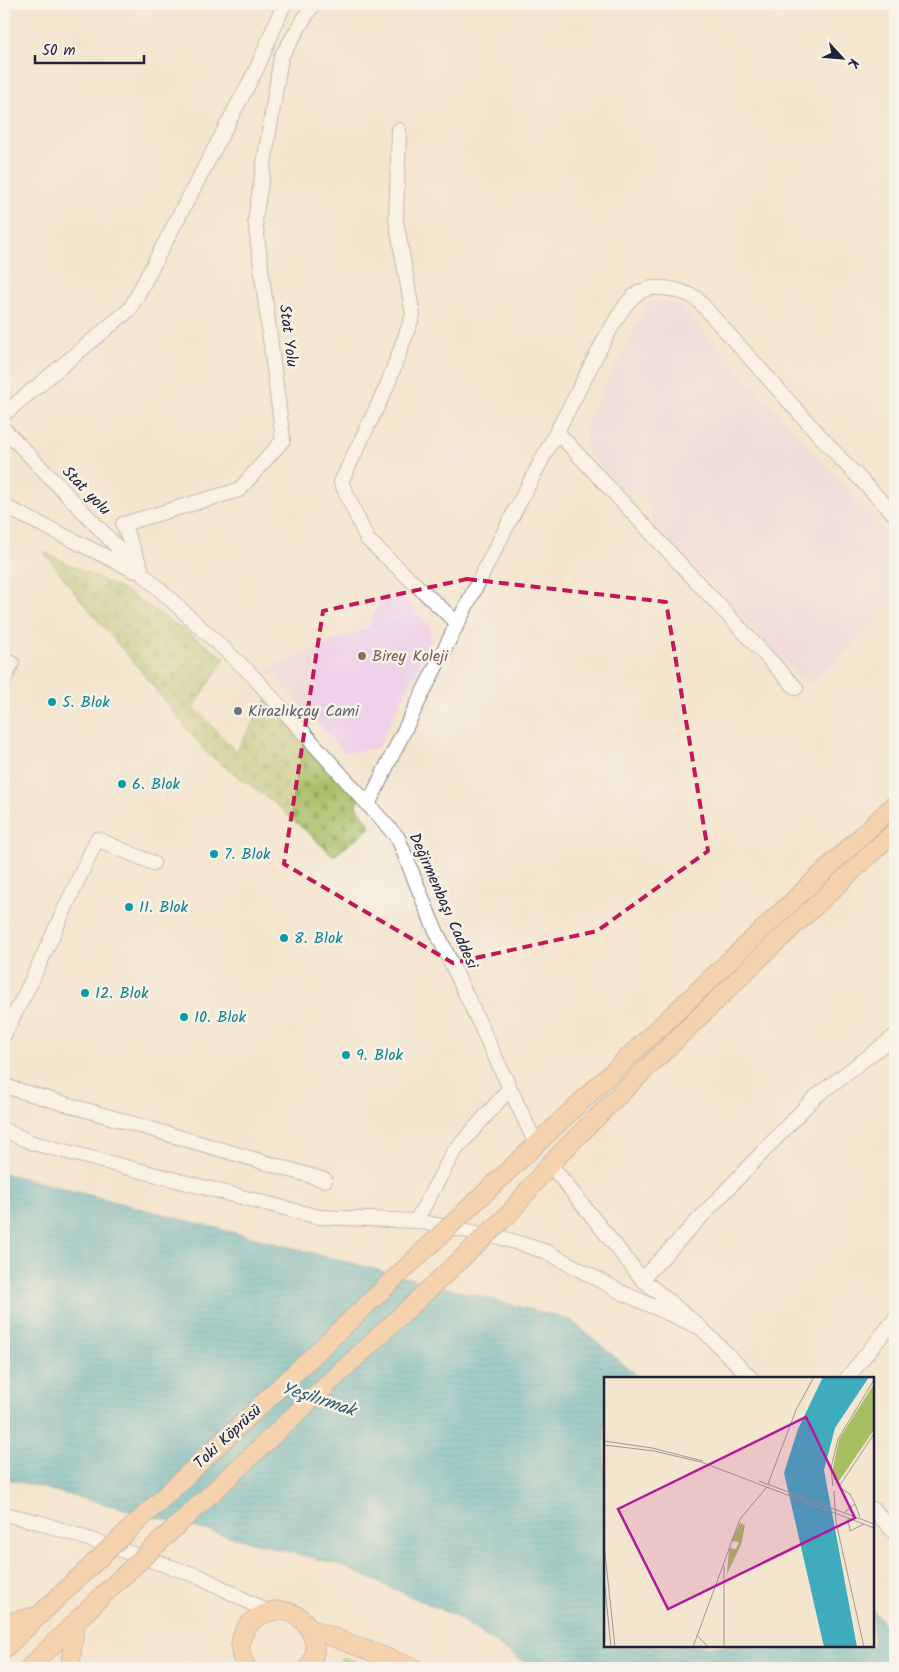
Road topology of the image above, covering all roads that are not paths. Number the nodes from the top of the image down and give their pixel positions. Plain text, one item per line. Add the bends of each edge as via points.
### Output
1 (284, 4) edge
2 (313, 4) edge
3 (399, 130) dead end
4 (4, 414) edge
5 (4, 430) edge
6 (557, 432) junction
7 (4, 506) edge
8 (895, 515) edge
9 (144, 575) junction
10 (457, 623) junction
11 (12, 663) dead end
12 (4, 681) edge
13 (796, 688) dead end
14 (895, 804) edge
15 (368, 805) junction
16 (895, 831) edge
17 (153, 863) dead end
18 (4, 1035) edge
19 (895, 1036) edge
20 (4, 1086) edge
21 (510, 1088) junction
22 (4, 1130) edge
23 (537, 1146) junction
24 (550, 1164) junction
25 (325, 1180) dead end
26 (416, 1221) junction
27 (642, 1279) junction
28 (895, 1319) edge
29 (701, 1328) junction
30 (750, 1377) edge
31 (847, 1377) edge
32 (874, 1510) edge
33 (4, 1514) edge
34 (895, 1533) edge
35 (268, 1612) junction
36 (40, 1615) junction
37 (4, 1624) edge
38 (75, 1625) junction
39 (309, 1628) junction
40 (4, 1649) edge
41 (29, 1668) edge
42 (72, 1668) edge
43 (247, 1668) edge
44 (308, 1668) edge
45 (414, 1668) edge

1 - 4 street via 257,68 130,309
2 - 9 street, Stat Yolu via 281,57 255,220 283,440 239,490 123,524
3 - 10 street via 396,220 413,315 387,386 341,482 367,539
5 - 9 street, Stat yolu
6 - 8 street via 617,319 635,295 649,289 668,288 696,298
6 - 10 street
6 - 13 street
7 - 9 street
9 - 15 street, Değirmenbaşı Caddesi via 251,674
10 - 15 street
11 - 12 street
14 - 23 main road, Toki Köprüsü
15 - 21 street, Değirmenbaşı Caddesi via 398,838 431,920
16 - 24 main road via 764,953
17 - 18 street via 97,839
19 - 27 street via 814,1098
20 - 25 street
21 - 23 street, Değirmenbaşı Caddesi
21 - 26 street via 453,1153
22 - 26 street via 33,1143 319,1217
23 - 36 main road, Toki Köprüsü, bridge
24 - 27 street
24 - 38 main road, bridge via 508,1215 103,1595
26 - 29 street via 500,1237 547,1252 623,1293
27 - 29 street
28 - 31 street
29 - 30 street
32 - 34 street
33 - 35 street via 38,1522 201,1577
35 - 39 main road via 280,1610 291,1613
35 - 43 main road via 257,1617 242,1637 240,1649
36 - 37 main road
36 - 40 main road, Toki Köprüsü
38 - 41 main road
38 - 42 main road
39 - 44 main road via 315,1652
39 - 45 main road

